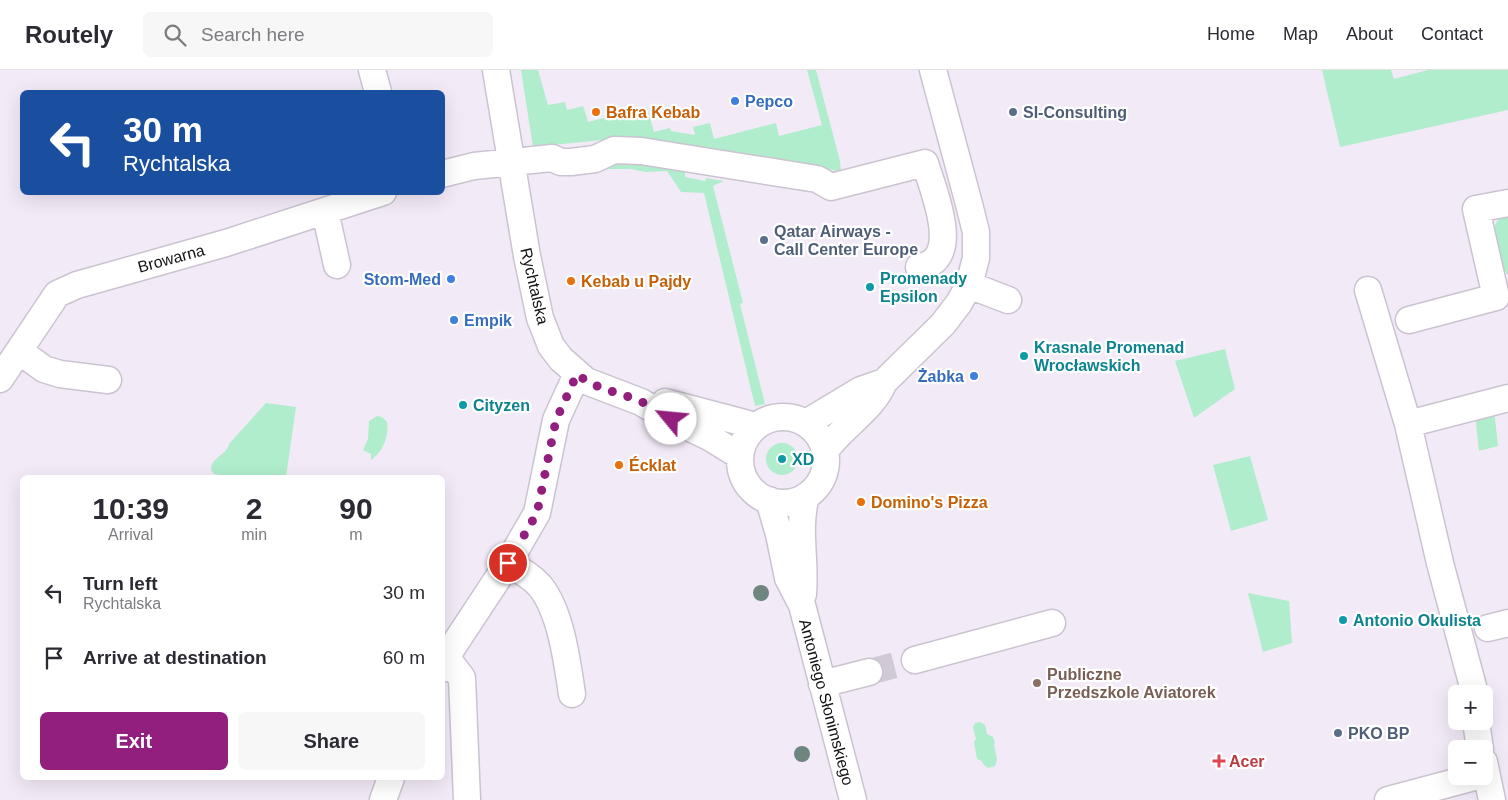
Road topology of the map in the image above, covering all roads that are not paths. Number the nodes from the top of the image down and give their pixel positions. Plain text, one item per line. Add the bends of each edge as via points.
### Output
1 (372, 70) edge
2 (496, 70) edge
3 (933, 70) edge
4 (377, 90) edge
5 (957, 155) junction
6 (510, 162) junction
7 (925, 164) junction
8 (445, 173) edge
9 (374, 195) edge
10 (1508, 202) edge
11 (325, 211) junction
12 (337, 265) dead end
13 (919, 267) dead end
14 (969, 285) junction
15 (1368, 290) dead end
16 (1008, 300) dead end
17 (1409, 320) dead end
18 (19, 351) junction
19 (577, 374) junction
20 (0, 379) edge
21 (108, 380) dead end
22 (884, 382) junction
23 (1508, 398) edge
24 (641, 402) junction
25 (806, 423) junction
26 (1408, 424) junction
27 (756, 426) junction
28 (825, 452) junction
29 (740, 456) junction
30 (806, 496) junction
31 (769, 500) junction
32 (508, 563) junction
33 (802, 604) junction
34 (1052, 623) dead end
35 (915, 660) tunnel mouth
36 (445, 661) edge
37 (445, 664) edge
38 (869, 672) tunnel mouth
39 (822, 684) junction
40 (1473, 685) edge
41 (572, 694) dead end
42 (391, 780) edge
43 (1448, 783) edge
44 (1490, 785) edge
45 (383, 800) edge
46 (467, 800) edge
47 (853, 800) edge
48 (1388, 800) edge
49 (1492, 800) edge

1 - 4 street
2 - 6 street, Rychtalska
3 - 5 street
5 - 7 street
5 - 14 street via 976,232 977,253
6 - 7 street via 552,158 571,162 595,159 614,150 641,151 816,178 831,187
6 - 8 street
6 - 19 street, Rychtalska via 540,318 551,346
7 - 13 street via 941,222 943,242 935,261
9 - 11 street, Browarna
10 - 17 street via 1476,209 1496,297
11 - 12 street
11 - 18 street, Browarna via 226,243 76,284 57,294
14 - 16 street
14 - 22 street via 943,324
15 - 26 street
18 - 20 street, Browarna
18 - 21 street via 44,369
19 - 24 street, Rychtalska via 596,386
19 - 32 street via 556,420 537,513
22 - 25 street via 861,390
22 - 28 street via 880,392
23 - 26 street
24 - 27 street via 667,402
24 - 29 street
25 - 27 street via 790,417 772,418
25 - 28 street via 819,435
26 - 40 street
27 - 29 street via 745,439
28 - 30 street via 823,476
29 - 31 street via 744,478 750,488
30 - 31 street via 788,503
30 - 33 street, Antoniego Słonimskiego via 801,526
31 - 33 street, Antoniego Słonimskiego via 788,578
32 - 36 street
32 - 41 street via 540,586 554,608
33 - 39 street, Antoniego Słonimskiego
34 - 35 street
37 - 46 street via 462,678
38 - 39 street
39 - 47 street, Antoniego Słonimskiego
42 - 45 street
43 - 48 street
44 - 49 street

